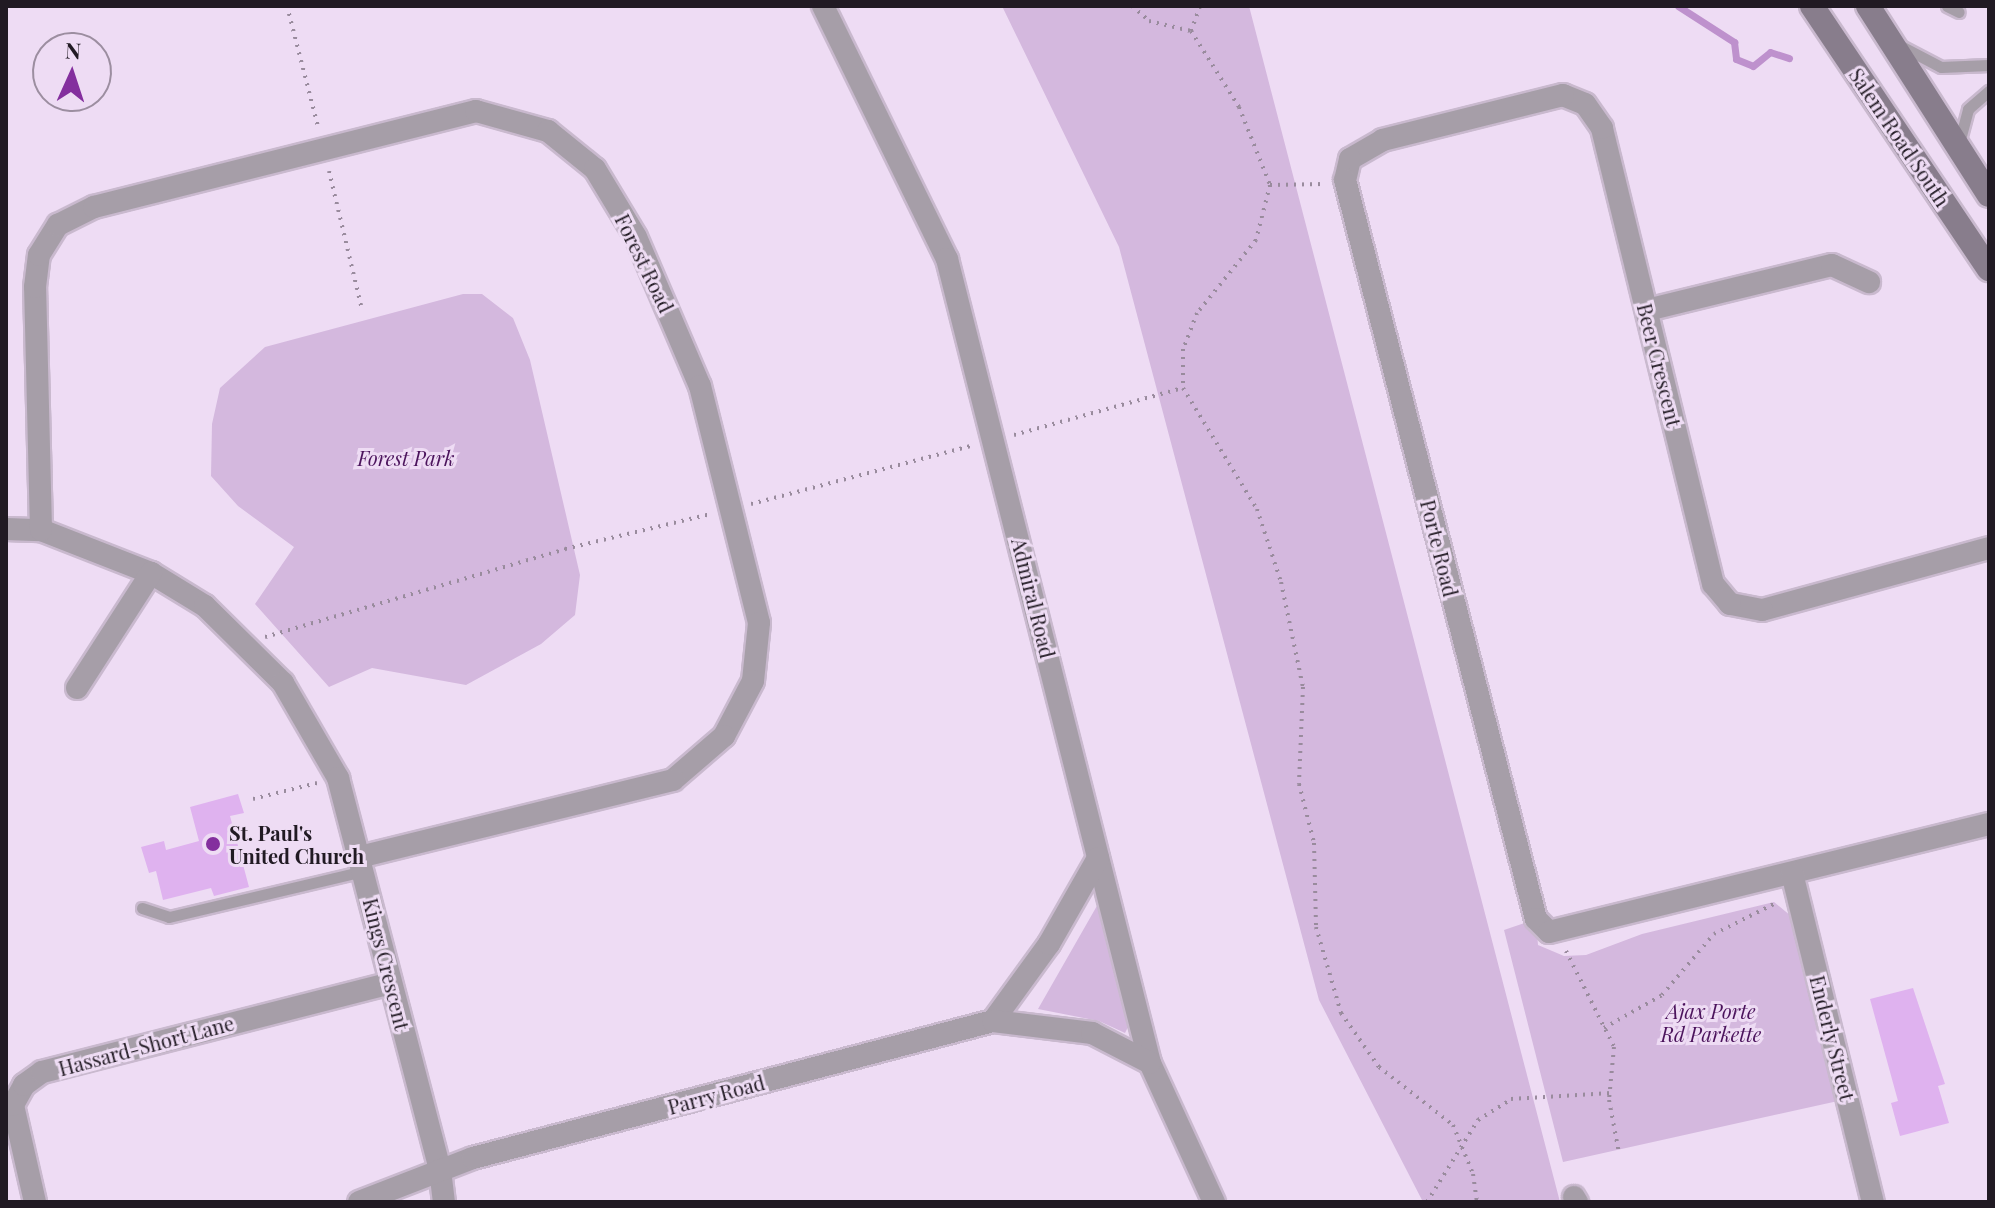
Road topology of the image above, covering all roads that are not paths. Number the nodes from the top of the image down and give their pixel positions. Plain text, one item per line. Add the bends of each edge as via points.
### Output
1 (823, 6) edge
2 (1812, 6) edge
3 (1868, 6) edge
4 (1947, 6) edge
5 (1959, 12) dead end
6 (1890, 40) junction
7 (1989, 65) edge
8 (1989, 91) edge
9 (1958, 147) junction
10 (1350, 159) joint
11 (1989, 195) edge
12 (1989, 269) edge
13 (1869, 282) dead end
14 (1647, 310) junction
15 (6, 529) edge
16 (41, 530) junction
17 (1989, 548) edge
18 (151, 573) junction
19 (77, 688) dead end
20 (1989, 824) edge
21 (1098, 858) junction
22 (362, 864) junction
23 (1792, 873) junction
24 (142, 908) dead end
25 (391, 983) junction
26 (993, 1021) junction
27 (1150, 1063) junction
28 (440, 1170) junction
29 (35, 1202) edge
30 (359, 1202) edge
31 (444, 1202) edge
32 (1214, 1202) edge
33 (1873, 1202) edge

1 - 21 street, Admiral Road via 947,259
2 - 12 main road, Salem Road South
3 - 6 main road, Salem Road South
4 - 5 lane
6 - 7 lane via 1941,67
6 - 9 main road, Salem Road South
8 - 9 lane via 1968,109
9 - 11 main road, Salem Road South
10 - 14 street, Beer Crescent via 1383,140 1563,95 1585,104 1602,128
10 - 23 street, Porte Road via 1345,180 1536,919 1558,940
13 - 14 street via 1832,265
14 - 17 street, Beer Crescent via 1713,584 1730,604 1762,610
15 - 16 street, Kings Crescent
16 - 18 street, Kings Crescent
16 - 22 street, Forest Road via 35,287 39,255 58,225 94,207 476,111 548,131 595,169 636,237 700,386 759,623 753,681 724,736 673,780
18 - 19 street
18 - 22 street, Kings Crescent via 205,606 283,683 338,778
20 - 23 street
21 - 26 street via 1049,944
21 - 27 street, Admiral Road
22 - 24 lane via 169,917
22 - 25 street, Kings Crescent
23 - 33 street, Enderly Street
25 - 28 street, Kings Crescent
25 - 29 street, Hassard-Short Lane via 42,1072 24,1085 13,1105
26 - 27 street, Parry Road via 1092,1033
26 - 28 street, Parry Road
27 - 32 street, Admiral Road
28 - 30 street
28 - 31 street, Kings Crescent

